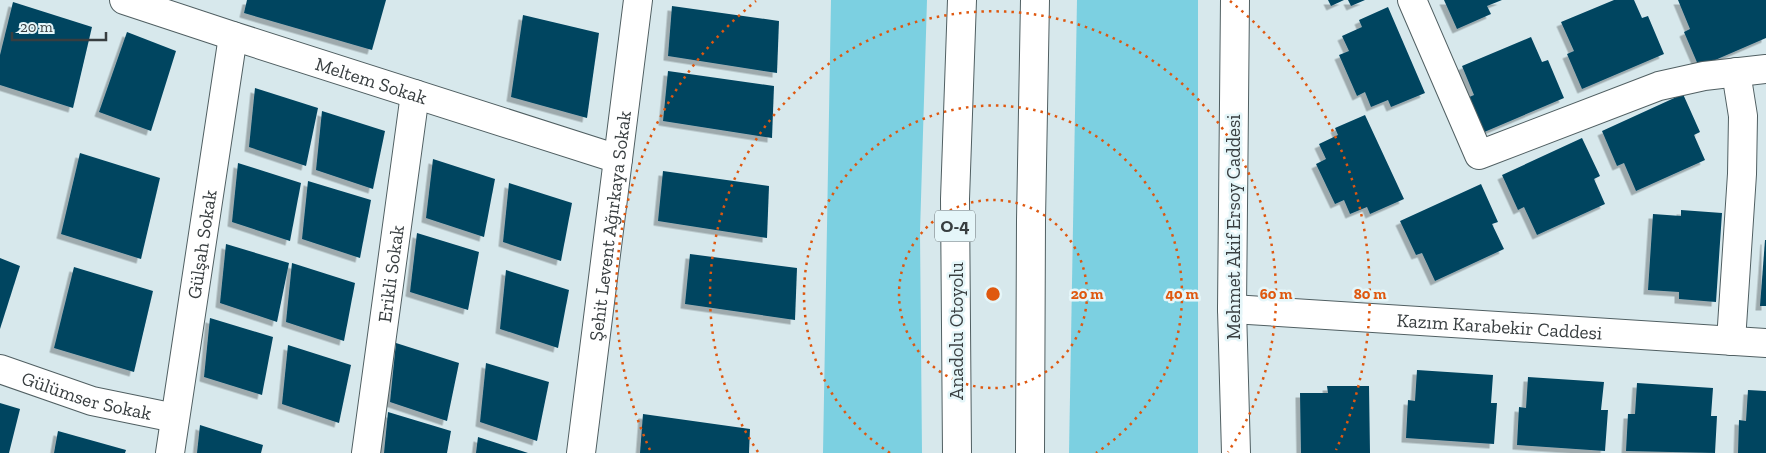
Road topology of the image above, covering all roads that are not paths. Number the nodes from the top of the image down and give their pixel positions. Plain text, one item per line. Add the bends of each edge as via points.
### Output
1 (124, 0) edge
2 (638, 0) edge
3 (962, 0) edge
4 (1035, 0) edge
5 (1235, 0) edge
6 (1412, 0) edge
7 (233, 36) junction
8 (1766, 69) edge
9 (1736, 72) junction
10 (415, 94) junction
11 (618, 159) junction
12 (1232, 309) junction
13 (1731, 341) junction
14 (1766, 343) edge
15 (0, 369) edge
16 (175, 418) junction
17 (170, 453) edge
18 (366, 453) edge
19 (581, 453) edge
20 (957, 453) edge
21 (1030, 453) edge
22 (1236, 453) edge

1 - 7 main road, Meltem Sokak
2 - 11 main road, Şehit Levent Ağırkaya Sokak
3 - 20 main road, Anadolu Otoyolu / O-4 via 955,198
4 - 21 main road
5 - 12 main road, Mehmet Akif Ersoy Caddesi
6 - 9 main road via 1479,155 1659,86
7 - 10 main road, Meltem Sokak
7 - 16 main road, Gülşah Sokak
8 - 9 main road
9 - 13 main road via 1743,116 1742,174
10 - 11 main road, Meltem Sokak
10 - 18 main road, Erikli Sokak
11 - 19 main road, Şehit Levent Ağırkaya Sokak
12 - 13 main road, Kazım Karabekir Caddesi
12 - 22 main road, Mehmet Akif Ersoy Caddesi
13 - 14 main road, Kazım Karabekir Caddesi
15 - 16 main road, Gülümser Sokak via 92,401
16 - 17 main road, Gülşah Sokak

